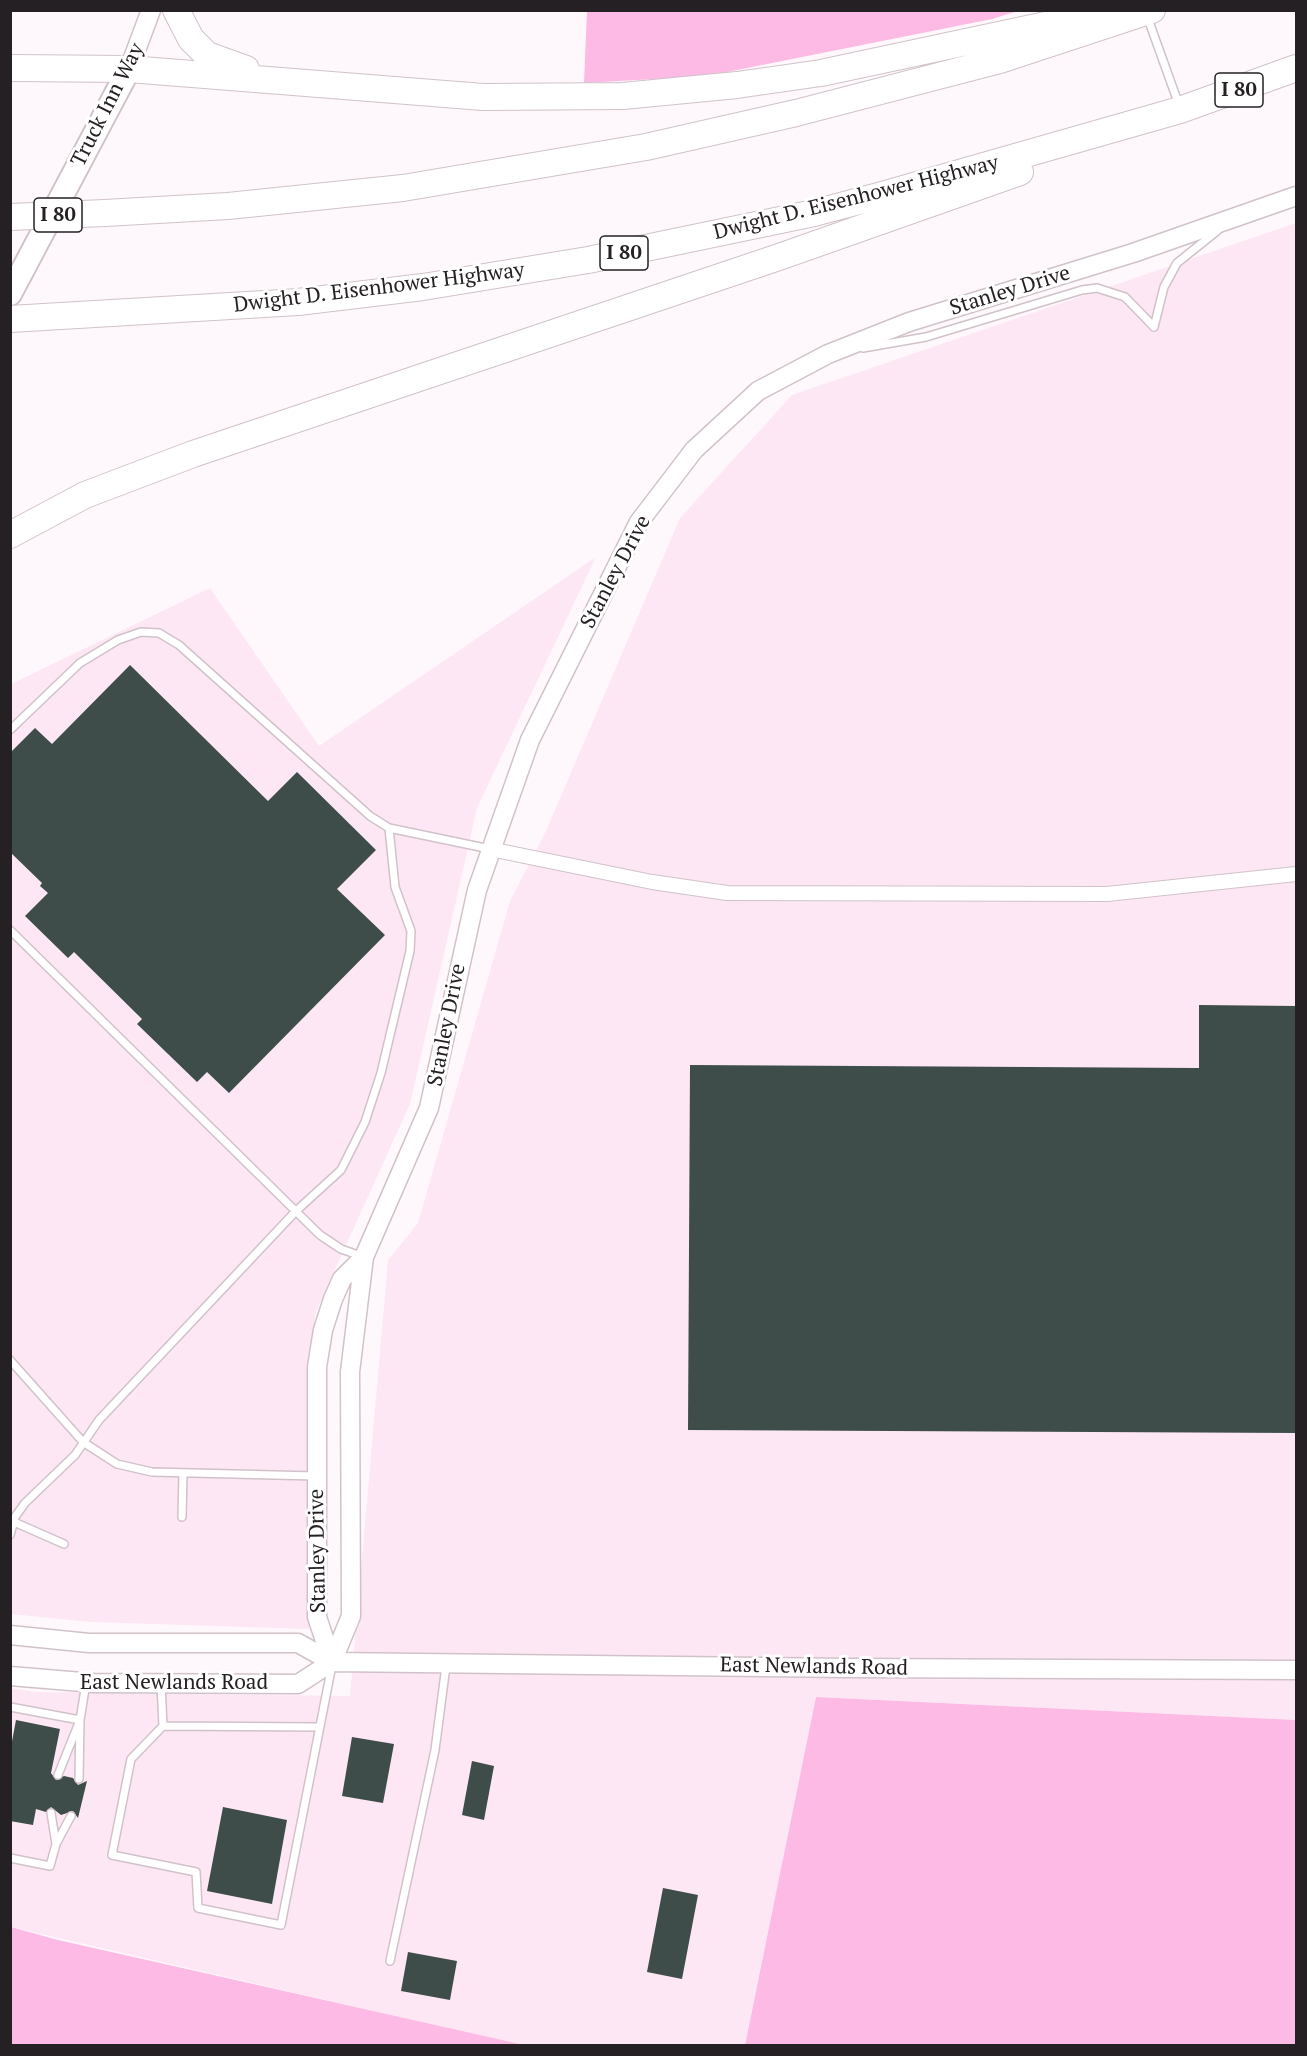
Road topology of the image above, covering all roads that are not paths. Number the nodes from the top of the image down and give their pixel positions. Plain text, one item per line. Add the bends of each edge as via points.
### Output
1 (151, 10) edge
2 (176, 10) edge
3 (1116, 10) edge
4 (1149, 12) edge
5 (10, 68) edge
6 (1296, 68) edge
7 (129, 69) junction
8 (545, 97) junction
9 (1180, 110) junction
10 (1296, 196) edge
11 (10, 217) edge
12 (1232, 220) junction
13 (10, 294) edge
14 (10, 319) edge
15 (828, 354) junction
16 (10, 535) edge
17 (10, 730) edge
18 (389, 828) junction
19 (490, 849) junction
20 (1296, 874) edge
21 (10, 930) edge
22 (296, 1211) junction
23 (364, 1257) junction
24 (10, 1360) edge
25 (83, 1442) junction
26 (183, 1473) junction
27 (316, 1476) junction
28 (182, 1517) dead end
29 (14, 1522) junction
30 (10, 1535) edge
31 (64, 1544) dead end
32 (10, 1635) edge
33 (332, 1662) junction
34 (447, 1663) junction
35 (1296, 1670) edge
36 (10, 1676) edge
37 (86, 1683) junction
38 (161, 1684) junction
39 (10, 1707) edge
40 (80, 1720) junction
41 (163, 1726) junction
42 (320, 1727) junction
43 (58, 1775) dead end
44 (79, 1779) dead end
45 (51, 1813) dead end
46 (71, 1816) dead end
47 (56, 1844) junction
48 (10, 1858) edge
49 (390, 1961) dead end

1 - 7 street, Truck Inn Way
2 - 8 highway via 191,39 207,55 241,68 488,87
3 - 8 highway via 821,73 622,96
4 - 9 lane
4 - 11 highway, I 80, bridge via 1000,60 796,113 635,149 403,188 261,203
5 - 7 highway
6 - 9 highway, Dwight D. Eisenhower Highway / I 80
7 - 8 highway via 483,97
7 - 13 highway, Truck Inn Way
9 - 14 highway, Dwight D. Eisenhower Highway / I 80 via 814,213 588,260 423,287 298,302
9 - 16 highway via 1132,136 152,468 85,495
10 - 12 street, Stanley Drive
12 - 15 street, Stanley Drive via 909,322
12 - 15 lane via 1177,263 1164,287 1154,327 1125,297 1090,289 926,337
15 - 19 street, Stanley Drive via 758,391 694,450 639,522 530,740
17 - 18 lane via 80,663 118,640 141,632 159,633 179,645 370,816
18 - 19 lane
18 - 22 lane via 395,887 411,931 410,951 384,1063 365,1122 340,1170
19 - 20 street via 652,882 727,892 1107,894
19 - 23 street, Stanley Drive via 470,915 429,1108
21 - 22 lane
22 - 23 lane via 334,1244
22 - 25 lane via 99,1420
23 - 27 street, Stanley Drive via 342,1279 323,1330 317,1367
23 - 33 street, Stanley Drive via 350,1372 351,1616
24 - 25 lane
25 - 26 lane via 117,1464 152,1472
25 - 29 lane via 75,1455 25,1503
26 - 27 lane
26 - 28 lane
27 - 33 street, Stanley Drive via 317,1617
29 - 30 lane
29 - 31 lane
32 - 33 street, East Newlands Road via 88,1643 298,1643
33 - 34 street, East Newlands Road
33 - 38 street, East Newlands Road via 298,1684
33 - 42 lane
34 - 35 street, East Newlands Road
34 - 49 lane via 435,1750
36 - 37 street, East Newlands Road
37 - 38 street, East Newlands Road
37 - 40 lane
38 - 41 lane
39 - 40 lane
40 - 43 lane
40 - 44 lane
41 - 42 lane
41 - 42 lane via 131,1759 112,1855 196,1872 198,1908 281,1925
45 - 47 lane
46 - 47 lane
47 - 48 lane via 50,1866

